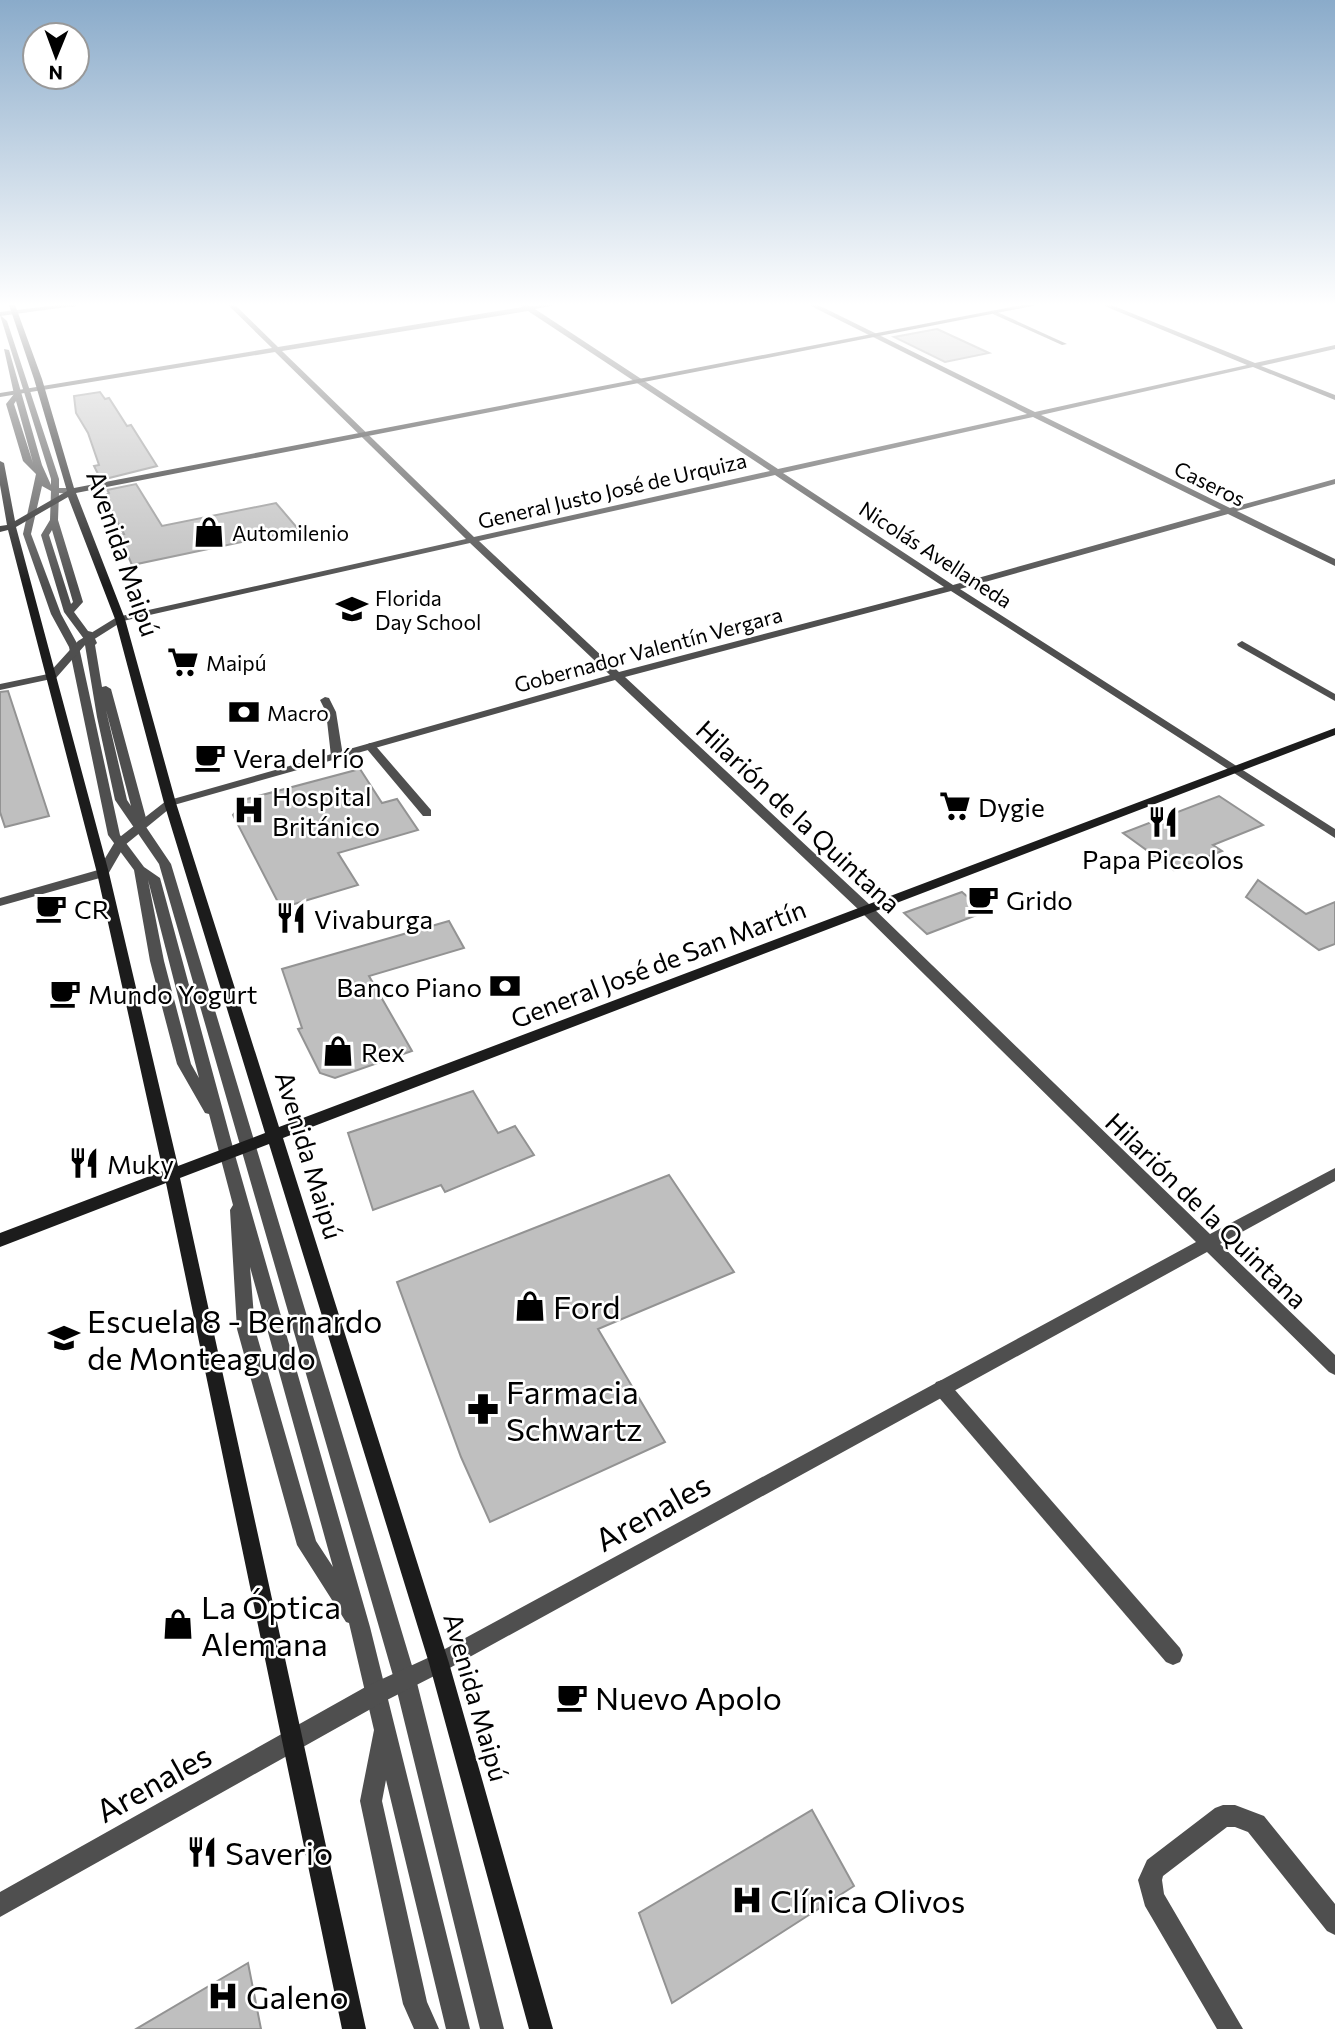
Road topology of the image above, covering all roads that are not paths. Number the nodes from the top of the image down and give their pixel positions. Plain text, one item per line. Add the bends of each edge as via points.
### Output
1 (15, 397) edge
2 (30, 397) edge
3 (43, 397) edge
4 (323, 397) edge
5 (557, 397) edge
6 (662, 397) edge
7 (997, 397) edge
8 (1114, 397) edge
9 (1034, 415) junction
10 (363, 434) junction
11 (0, 463) edge
12 (776, 472) junction
13 (40, 474) junction
14 (1335, 481) edge
15 (72, 491) junction
16 (55, 496) junction
17 (1226, 510) junction
18 (29, 514) junction
19 (12, 526) junction
20 (0, 529) edge
21 (473, 541) junction
22 (1335, 564) edge
23 (953, 588) junction
24 (120, 619) junction
25 (89, 634) junction
26 (1242, 644) dead end
27 (74, 647) junction
28 (618, 676) junction
29 (52, 677) junction
30 (0, 687) edge
31 (1335, 698) edge
32 (325, 700) dead end
33 (1335, 731) edge
34 (370, 746) junction
35 (337, 756) junction
36 (1234, 768) junction
37 (170, 803) junction
38 (427, 813) dead end
39 (142, 826) junction
40 (1335, 834) edge
41 (120, 843) junction
42 (141, 870) junction
43 (103, 873) junction
44 (0, 902) edge
45 (865, 908) junction
46 (173, 984) junction
47 (273, 1138) junction
48 (247, 1147) junction
49 (226, 1156) junction
50 (171, 1174) junction
51 (1335, 1174) edge
52 (236, 1181) junction
53 (0, 1240) edge
54 (1208, 1243) junction
55 (1335, 1367) edge
56 (942, 1388) junction
57 (360, 1628) junction
58 (1173, 1655) dead end
59 (439, 1663) junction
60 (405, 1679) junction
61 (377, 1693) junction
62 (385, 1729) junction
63 (292, 1740) junction
64 (0, 1905) edge
65 (1335, 1923) edge
66 (354, 2029) edge
67 (427, 2029) edge
68 (458, 2029) edge
69 (492, 2029) edge
70 (541, 2029) edge
71 (1231, 2029) edge

1 - 13 street via 10,404 25,432 27,461
2 - 16 street via 55,479
3 - 15 main road, Avenida Maipú
4 - 10 street, Hilarión de la Quintana
5 - 10 main road
6 - 12 street, Nicolás Avellaneda
7 - 9 street, Caseros
8 - 9 street, General Justo José de Urquiza
9 - 12 street, General Justo José de Urquiza
9 - 17 street, Caseros
10 - 15 main road
10 - 21 street, Hilarión de la Quintana
11 - 19 main road
12 - 21 street, General Justo José de Urquiza
12 - 23 street, Nicolás Avellaneda
13 - 16 street
13 - 18 street
14 - 17 street, Gobernador Valentín Vergara
15 - 16 main road
15 - 24 main road, Avenida Maipú via 76,512
16 - 18 main road
16 - 25 street via 54,520 46,535 78,601 69,612
17 - 22 street, Caseros
17 - 23 street, Gobernador Valentín Vergara
18 - 19 main road
18 - 27 street via 27,534
19 - 20 main road
19 - 29 main road
21 - 24 street, General Justo José de Urquiza
21 - 28 street, Hilarión de la Quintana
23 - 28 street, Gobernador Valentín Vergara
23 - 36 street, Nicolás Avellaneda
24 - 25 street, General Justo José de Urquiza
24 - 37 main road, Avenida Maipú
25 - 27 street, General Justo José de Urquiza
25 - 39 street via 121,800
26 - 31 street
27 - 29 street, General Justo José de Urquiza
27 - 41 street via 114,835
28 - 34 street, Gobernador Valentín Vergara
28 - 45 street, Hilarión de la Quintana
29 - 30 street
29 - 43 main road
32 - 35 street
33 - 36 main road, General José de San Martín
34 - 35 street, Gobernador Valentín Vergara
34 - 38 street
35 - 37 street, Gobernador Valentín Vergara
36 - 40 street, Nicolás Avellaneda
36 - 45 main road, General José de San Martín
37 - 39 street, Gobernador Valentín Vergara
37 - 47 main road, Avenida Maipú
39 - 41 street, Gobernador Valentín Vergara
39 - 48 street via 164,864
41 - 42 street
41 - 43 street, Gobernador Valentín Vergara
42 - 46 street via 157,961
42 - 46 street via 154,878 176,957
43 - 44 street
43 - 50 main road
45 - 47 main road, General José de San Martín
45 - 54 street, Hilarión de la Quintana
46 - 49 street
47 - 48 main road, General José de San Martín
47 - 59 main road, Avenida Maipú
48 - 49 main road, General José de San Martín
48 - 60 street
49 - 50 main road, General José de San Martín
49 - 52 street
50 - 53 main road, General José de San Martín
50 - 63 main road
51 - 54 street, Arenales
52 - 57 street
52 - 57 street via 246,1329 307,1545
54 - 55 street, Hilarión de la Quintana
54 - 56 street, Arenales
56 - 58 street
56 - 59 street, Arenales
57 - 61 street
59 - 60 street, Arenales
59 - 70 main road, Avenida Maipú
60 - 61 street, Arenales
60 - 69 street
61 - 62 street
61 - 63 street, Arenales
62 - 67 street via 371,1801 415,2004
62 - 68 street
63 - 64 street, Arenales
63 - 66 main road
65 - 71 street via 1256,1824 1235,1816 1223,1816 1155,1868 1150,1880 1153,1898

